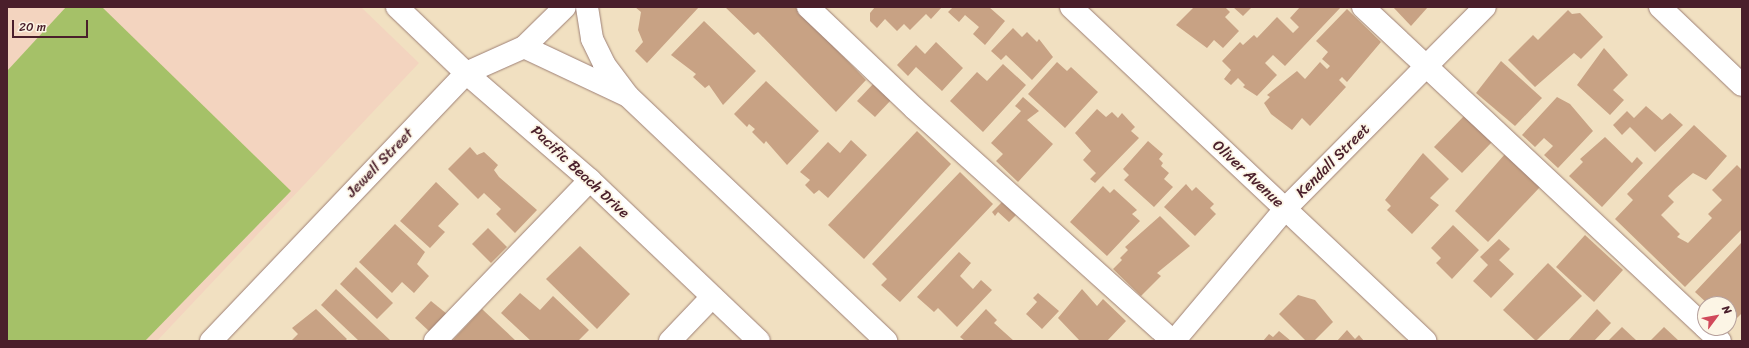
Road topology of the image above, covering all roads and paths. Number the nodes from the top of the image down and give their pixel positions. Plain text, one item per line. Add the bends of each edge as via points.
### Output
1 (397, 7) edge
2 (565, 7) edge
3 (587, 7) edge
4 (808, 7) edge
5 (1071, 7) edge
6 (1363, 7) edge
7 (1485, 7) edge
8 (1660, 7) edge
9 (524, 47) junction
10 (1427, 66) junction
11 (466, 73) junction
12 (1742, 85) edge
13 (628, 96) junction
14 (590, 180) junction
15 (1285, 209) junction
16 (712, 297) junction
17 (1697, 320) edge
18 (211, 341) edge
19 (435, 341) edge
20 (670, 341) edge
21 (759, 341) edge
22 (886, 341) edge
23 (1173, 341) edge
24 (1425, 341) edge

1 - 11 street, Pacific Beach Drive
2 - 9 street, Jewell Street
3 - 13 street via 592,40 604,64
4 - 23 street via 914,108
5 - 15 street, Oliver Avenue
6 - 10 street
7 - 10 street, Kendall Street
8 - 12 street
9 - 11 street, Jewell Street
9 - 13 street
10 - 15 street, Kendall Street
10 - 17 street
11 - 14 street, Pacific Beach Drive
11 - 18 street, Jewell Street
13 - 22 street
14 - 16 street, Pacific Beach Drive
14 - 19 street
15 - 23 street, Kendall Street
15 - 24 street, Oliver Avenue
16 - 20 street
16 - 21 street, Pacific Beach Drive

